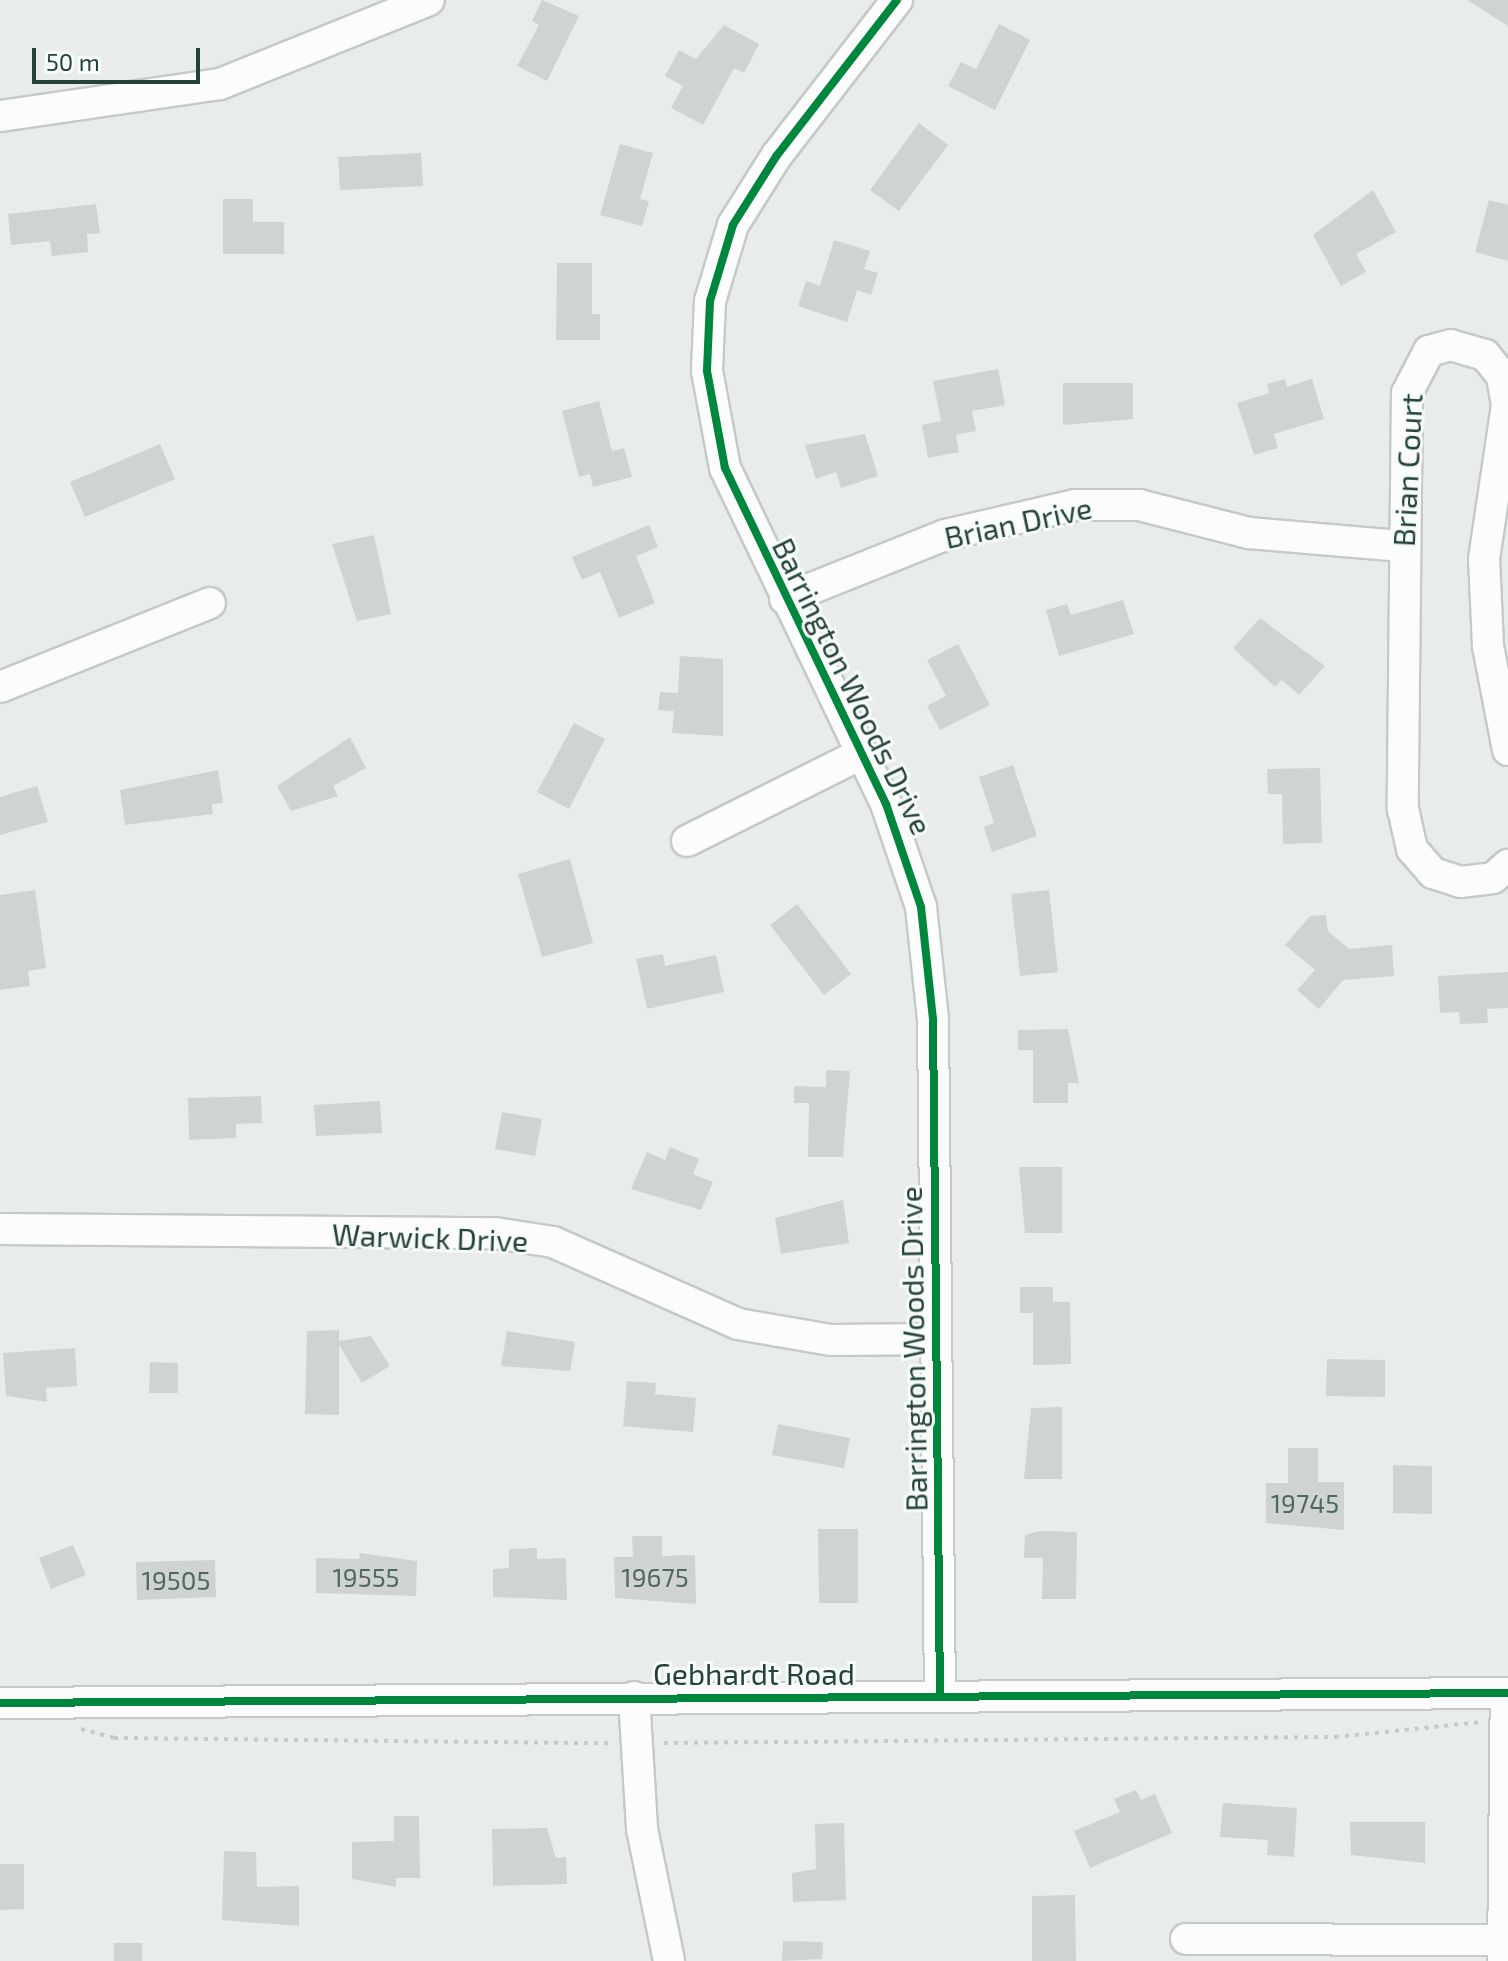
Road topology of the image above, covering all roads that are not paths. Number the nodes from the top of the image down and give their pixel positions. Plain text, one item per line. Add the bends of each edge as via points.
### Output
1 (897, 0) edge
2 (417, 6) edge
3 (0, 116) edge
4 (1402, 546) junction
5 (785, 599) junction
6 (210, 603) dead end
7 (0, 687) edge
8 (1508, 750) edge
9 (861, 754) junction
10 (687, 841) dead end
11 (1508, 865) edge
12 (0, 1229) edge
13 (936, 1339) junction
14 (940, 1696) junction
15 (634, 1697) junction
16 (1507, 1701) edge
17 (0, 1703) edge
18 (1186, 1939) dead end
19 (1503, 1950) edge
20 (669, 1961) edge

1 - 5 street, Barrington Woods Drive via 751,193 733,225 710,301 707,371 725,468
2 - 3 street via 220,84
4 - 5 street, Brian Drive via 1249,533 1139,505 1075,505 945,535
4 - 8 street, Brian Court via 1407,393 1429,351 1466,346 1485,355 1502,376 1507,405 1484,559 1488,646
4 - 11 street, Brian Court via 1403,809 1412,849 1433,873 1461,882 1493,878
5 - 9 street, Barrington Woods Drive
6 - 7 street
9 - 10 street
9 - 13 street, Barrington Woods Drive via 908,856 929,954
12 - 13 street, Warwick Drive via 495,1233 553,1242 768,1332
13 - 14 street, Barrington Woods Drive
14 - 15 street, Gebhardt Road
14 - 16 street, Gebhardt Road
15 - 17 street, Gebhardt Road
15 - 20 street via 642,1829
16 - 19 street
18 - 19 street

